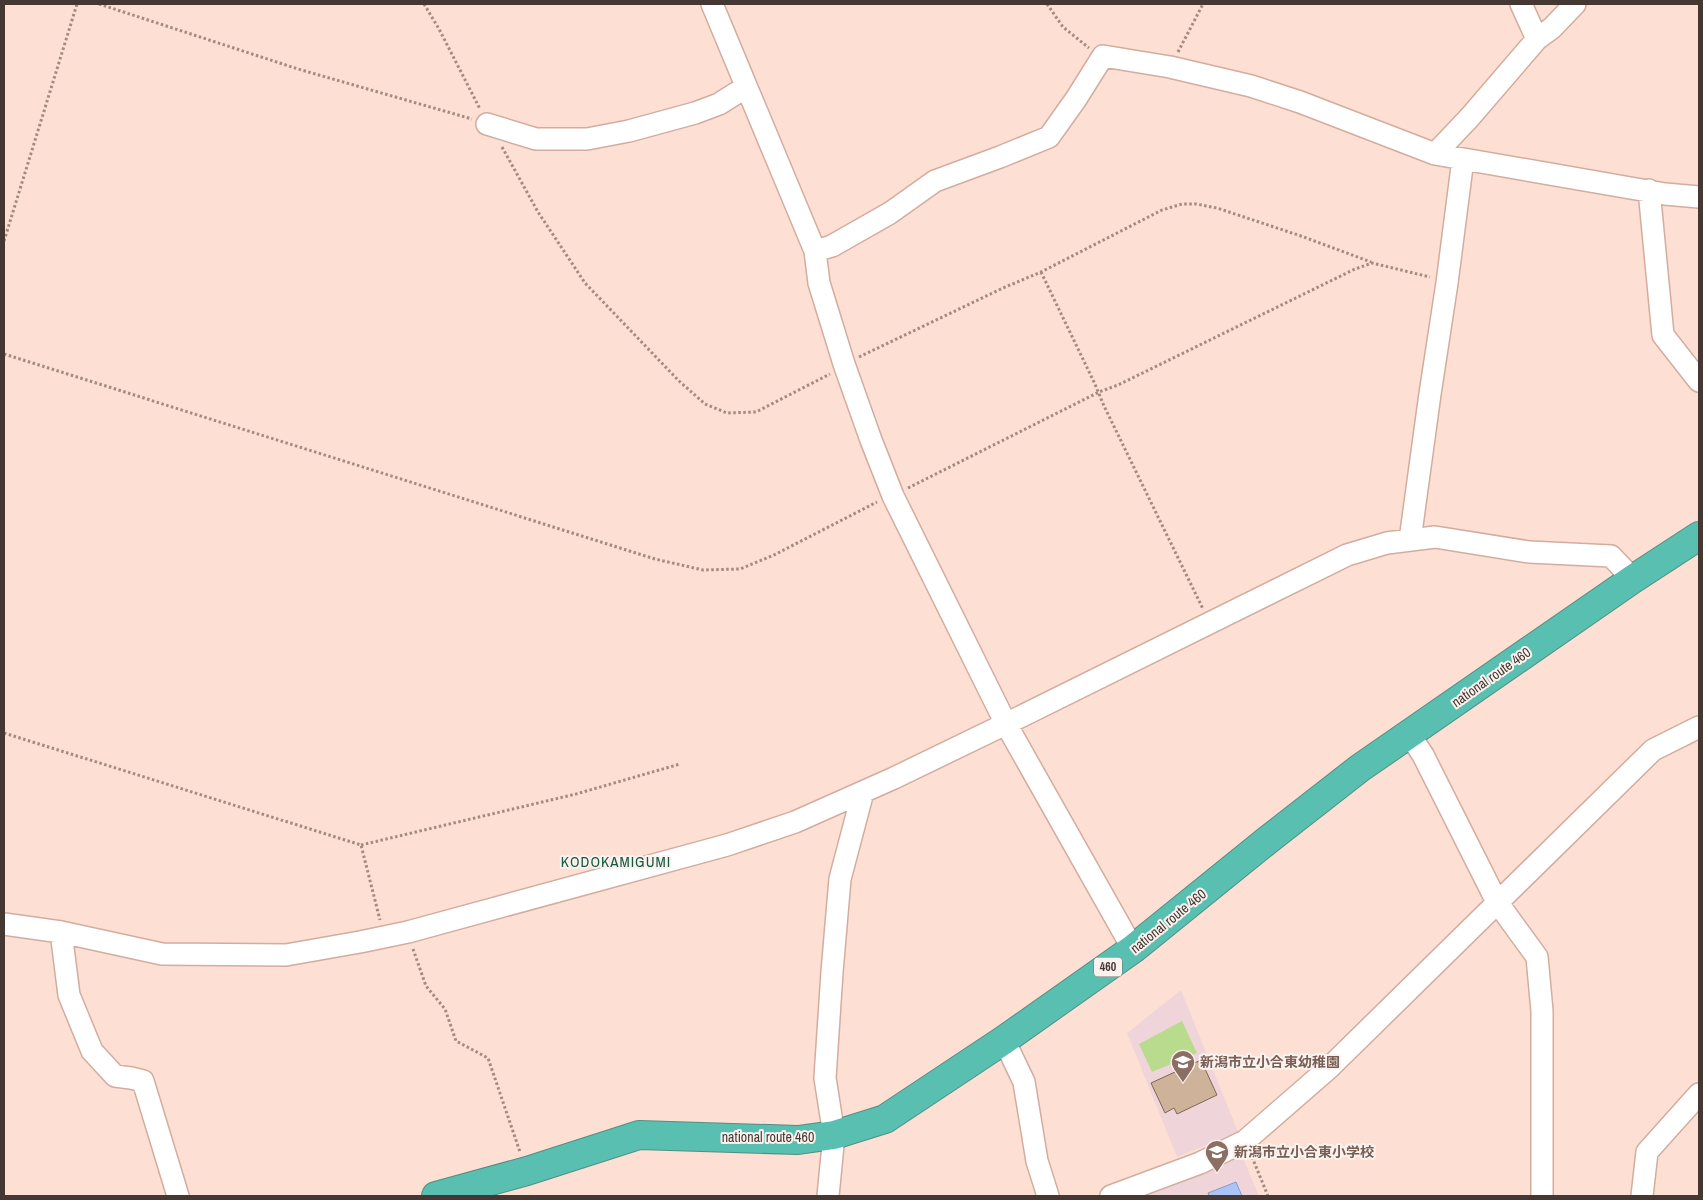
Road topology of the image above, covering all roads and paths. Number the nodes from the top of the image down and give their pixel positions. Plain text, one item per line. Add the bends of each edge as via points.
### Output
1 (77, 4) edge
2 (99, 4) edge
3 (424, 4) edge
4 (712, 4) edge
5 (1047, 4) edge
6 (1203, 4) edge
7 (1521, 4) edge
8 (1575, 4) edge
9 (1537, 39) junction
10 (1103, 56) junction
11 (1170, 67) junction
12 (746, 87) junction
13 (487, 124) junction
14 (1435, 154) junction
15 (1463, 159) junction
16 (1649, 190) junction
17 (1699, 197) edge
18 (4, 242) edge
19 (815, 251) junction
20 (1372, 263) junction
21 (1042, 272) junction
22 (1447, 283) junction
23 (4, 354) edge
24 (844, 364) junction
25 (1699, 381) edge
26 (1099, 392) junction
27 (893, 496) junction
28 (1699, 536) edge
29 (1410, 540) junction
30 (1633, 579) junction
31 (1208, 623) junction
32 (1006, 724) junction
33 (1699, 727) edge
34 (4, 732) edge
35 (1409, 734) junction
36 (680, 764) dead end
37 (862, 792) junction
38 (362, 845) junction
39 (1497, 902) junction
40 (4, 924) edge
41 (61, 932) junction
42 (408, 932) junction
43 (384, 937) junction
44 (1134, 949) junction
45 (1004, 1040) junction
46 (1699, 1094) edge
47 (834, 1135) junction
48 (1245, 1140) junction
49 (528, 1171) junction
50 (473, 1191) edge
51 (178, 1196) edge
52 (436, 1196) edge
53 (828, 1196) edge
54 (1048, 1196) edge
55 (1111, 1196) edge
56 (1268, 1196) edge
57 (1542, 1196) edge
58 (1642, 1196) edge

1 - 18 path
2 - 13 path via 298,69
3 - 13 path
4 - 12 street
5 - 10 path via 1064,27
6 - 11 path
7 - 9 street
8 - 9 street
9 - 14 street
10 - 11 street
10 - 19 street via 1049,136 935,181 890,213 832,246
11 - 14 street via 1251,86 1300,102
12 - 13 street via 695,114 587,139 536,139
12 - 19 street
13 - 24 path via 538,212 585,282 705,404 727,413 756,412
14 - 15 street
15 - 16 street
15 - 22 street
16 - 17 street
16 - 25 street via 1663,335
19 - 24 street via 819,283
20 - 21 path via 1217,208 1182,204 1162,210
20 - 22 path
20 - 26 path
21 - 24 path
21 - 26 path
22 - 29 street
23 - 27 path via 646,556 703,570 740,569
24 - 27 street
26 - 27 path
26 - 31 path
27 - 32 street
28 - 30 highway, national route 460 / 460
29 - 30 street via 1435,536 1528,552 1611,556
29 - 31 street via 1347,555
30 - 35 highway, national route 460 / 460
31 - 32 street
32 - 37 street
32 - 44 street
33 - 39 street via 1653,750
34 - 38 path
35 - 39 street
35 - 44 highway, national route 460 / 460 via 1307,809
36 - 38 path via 576,794
37 - 42 street via 795,822 727,845
37 - 47 street via 840,880 832,972 825,1078
38 - 43 path
39 - 48 street via 1329,1068
39 - 57 street via 1536,957 1542,1011
40 - 41 street
41 - 43 street via 162,954 286,954
41 - 51 street via 69,995 92,1051 114,1076 144,1081
42 - 43 street
42 - 49 path via 426,986 445,1009 456,1041 488,1058
44 - 45 highway, national route 460 / 460
45 - 47 highway, national route 460 / 460 via 885,1119
45 - 54 street via 1024,1082 1038,1161
46 - 58 street via 1647,1152
47 - 49 highway, national route 460 / 460 via 798,1140 639,1135
47 - 53 street
48 - 55 street via 1200,1163
48 - 56 path
49 - 50 highway, national route 460 / 460
50 - 52 highway, national route 460 / 460

